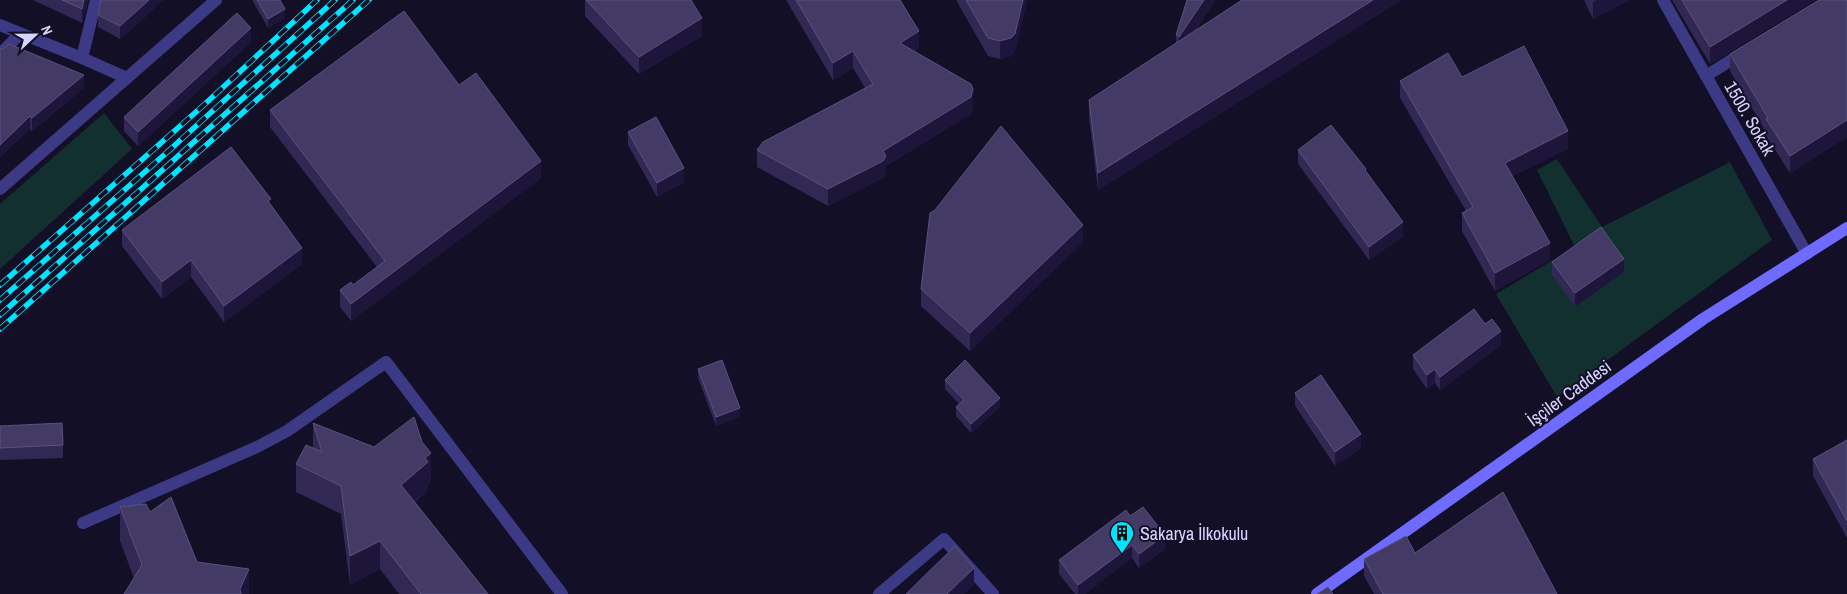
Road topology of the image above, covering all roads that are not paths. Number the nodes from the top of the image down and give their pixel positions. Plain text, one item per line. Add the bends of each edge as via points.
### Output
1 (96, 0) edge
2 (216, 0) edge
3 (1663, 0) edge
4 (0, 25) edge
5 (20, 34) junction
6 (1756, 46) edge
7 (0, 54) edge
8 (82, 58) junction
9 (1706, 76) junction
10 (126, 78) junction
11 (0, 189) edge
12 (1847, 228) edge
13 (1807, 254) junction
14 (83, 523) dead end
15 (562, 594) edge
16 (878, 594) edge
17 (993, 594) edge
18 (1317, 594) edge

1 - 8 street
2 - 10 street
3 - 9 street, 1500. Sokak
4 - 5 street
5 - 7 street
5 - 8 street
6 - 9 street
8 - 10 street
9 - 13 street, 1500. Sokak
10 - 11 street
12 - 13 street, İşçiler Caddesi
13 - 18 street, İşçiler Caddesi via 1703,319
14 - 15 street via 288,431 386,362
16 - 17 street via 944,539

